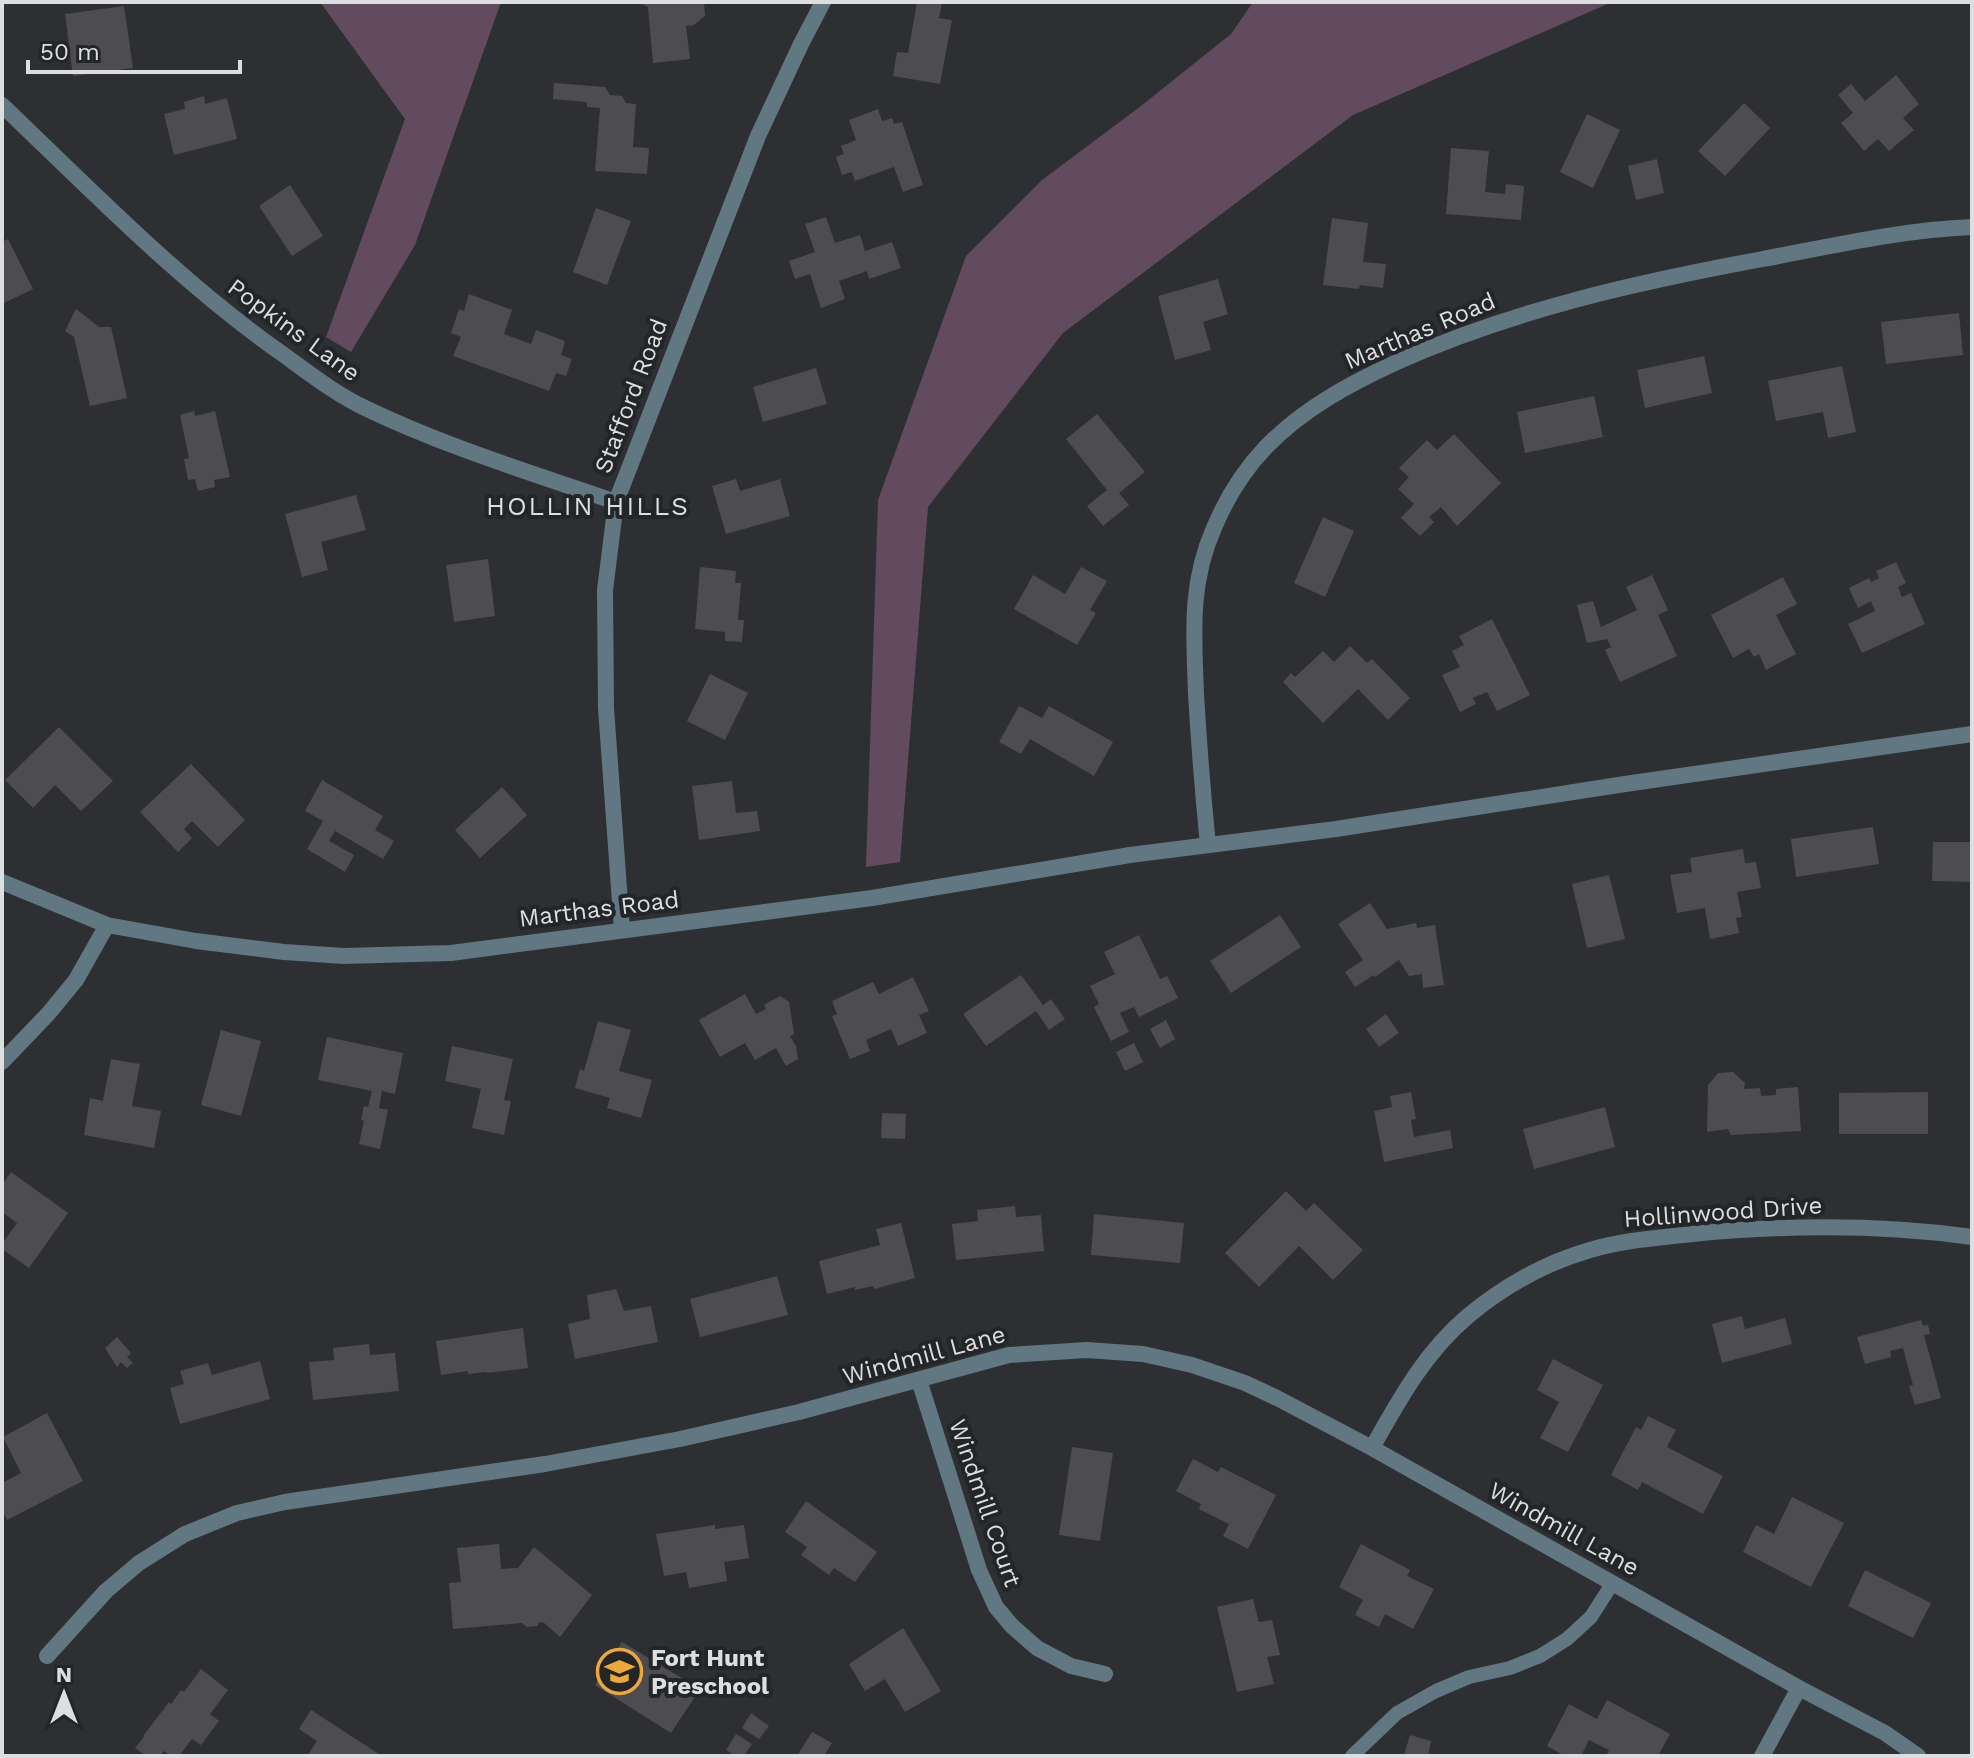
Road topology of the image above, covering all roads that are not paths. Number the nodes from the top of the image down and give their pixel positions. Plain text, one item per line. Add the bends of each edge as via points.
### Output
1 (823, 2) edge
2 (2, 105) edge
3 (1972, 227) edge
4 (616, 502) junction
5 (1972, 734) edge
6 (1208, 845) junction
7 (2, 882) edge
8 (107, 925) junction
9 (622, 930) junction
10 (2, 1062) edge
11 (1972, 1237) edge
12 (919, 1380) junction
13 (1372, 1448) junction
14 (1612, 1584) junction
15 (47, 1656) dead end
16 (1105, 1674) dead end
17 (1799, 1688) junction
18 (1352, 1756) edge
19 (1762, 1756) edge
20 (1918, 1756) edge

1 - 4 street, Stafford Road via 758,136
2 - 4 street, Popkins Lane via 183,277 332,389 442,441
3 - 6 street, Marthas Road via 1899,234 1691,272 1518,316 1366,376 1301,416 1267,446 1228,498 1198,579 1193,619
4 - 9 street, Stafford Road via 605,590 606,694
5 - 6 street, Marthas Road
6 - 9 street, Marthas Road via 872,898
7 - 8 street, Marthas Road
8 - 9 street, Marthas Road via 211,943 344,956 451,953
8 - 10 street via 76,980
11 - 13 street, Hollinwood Drive via 1889,1229 1725,1231 1614,1244 1559,1260 1494,1296 1440,1342
12 - 13 street, Windmill Lane via 1009,1355 1087,1350 1143,1354 1245,1383
12 - 15 street, Windmill Lane via 680,1439 237,1513 185,1534 139,1563
12 - 16 street, Windmill Court via 979,1570 996,1607 1037,1648 1071,1666
13 - 14 street, Windmill Lane
14 - 17 street, Windmill Lane
14 - 18 lane via 1591,1617 1567,1639 1510,1668 1436,1691 1397,1713
17 - 19 street
17 - 20 street, Windmill Lane

